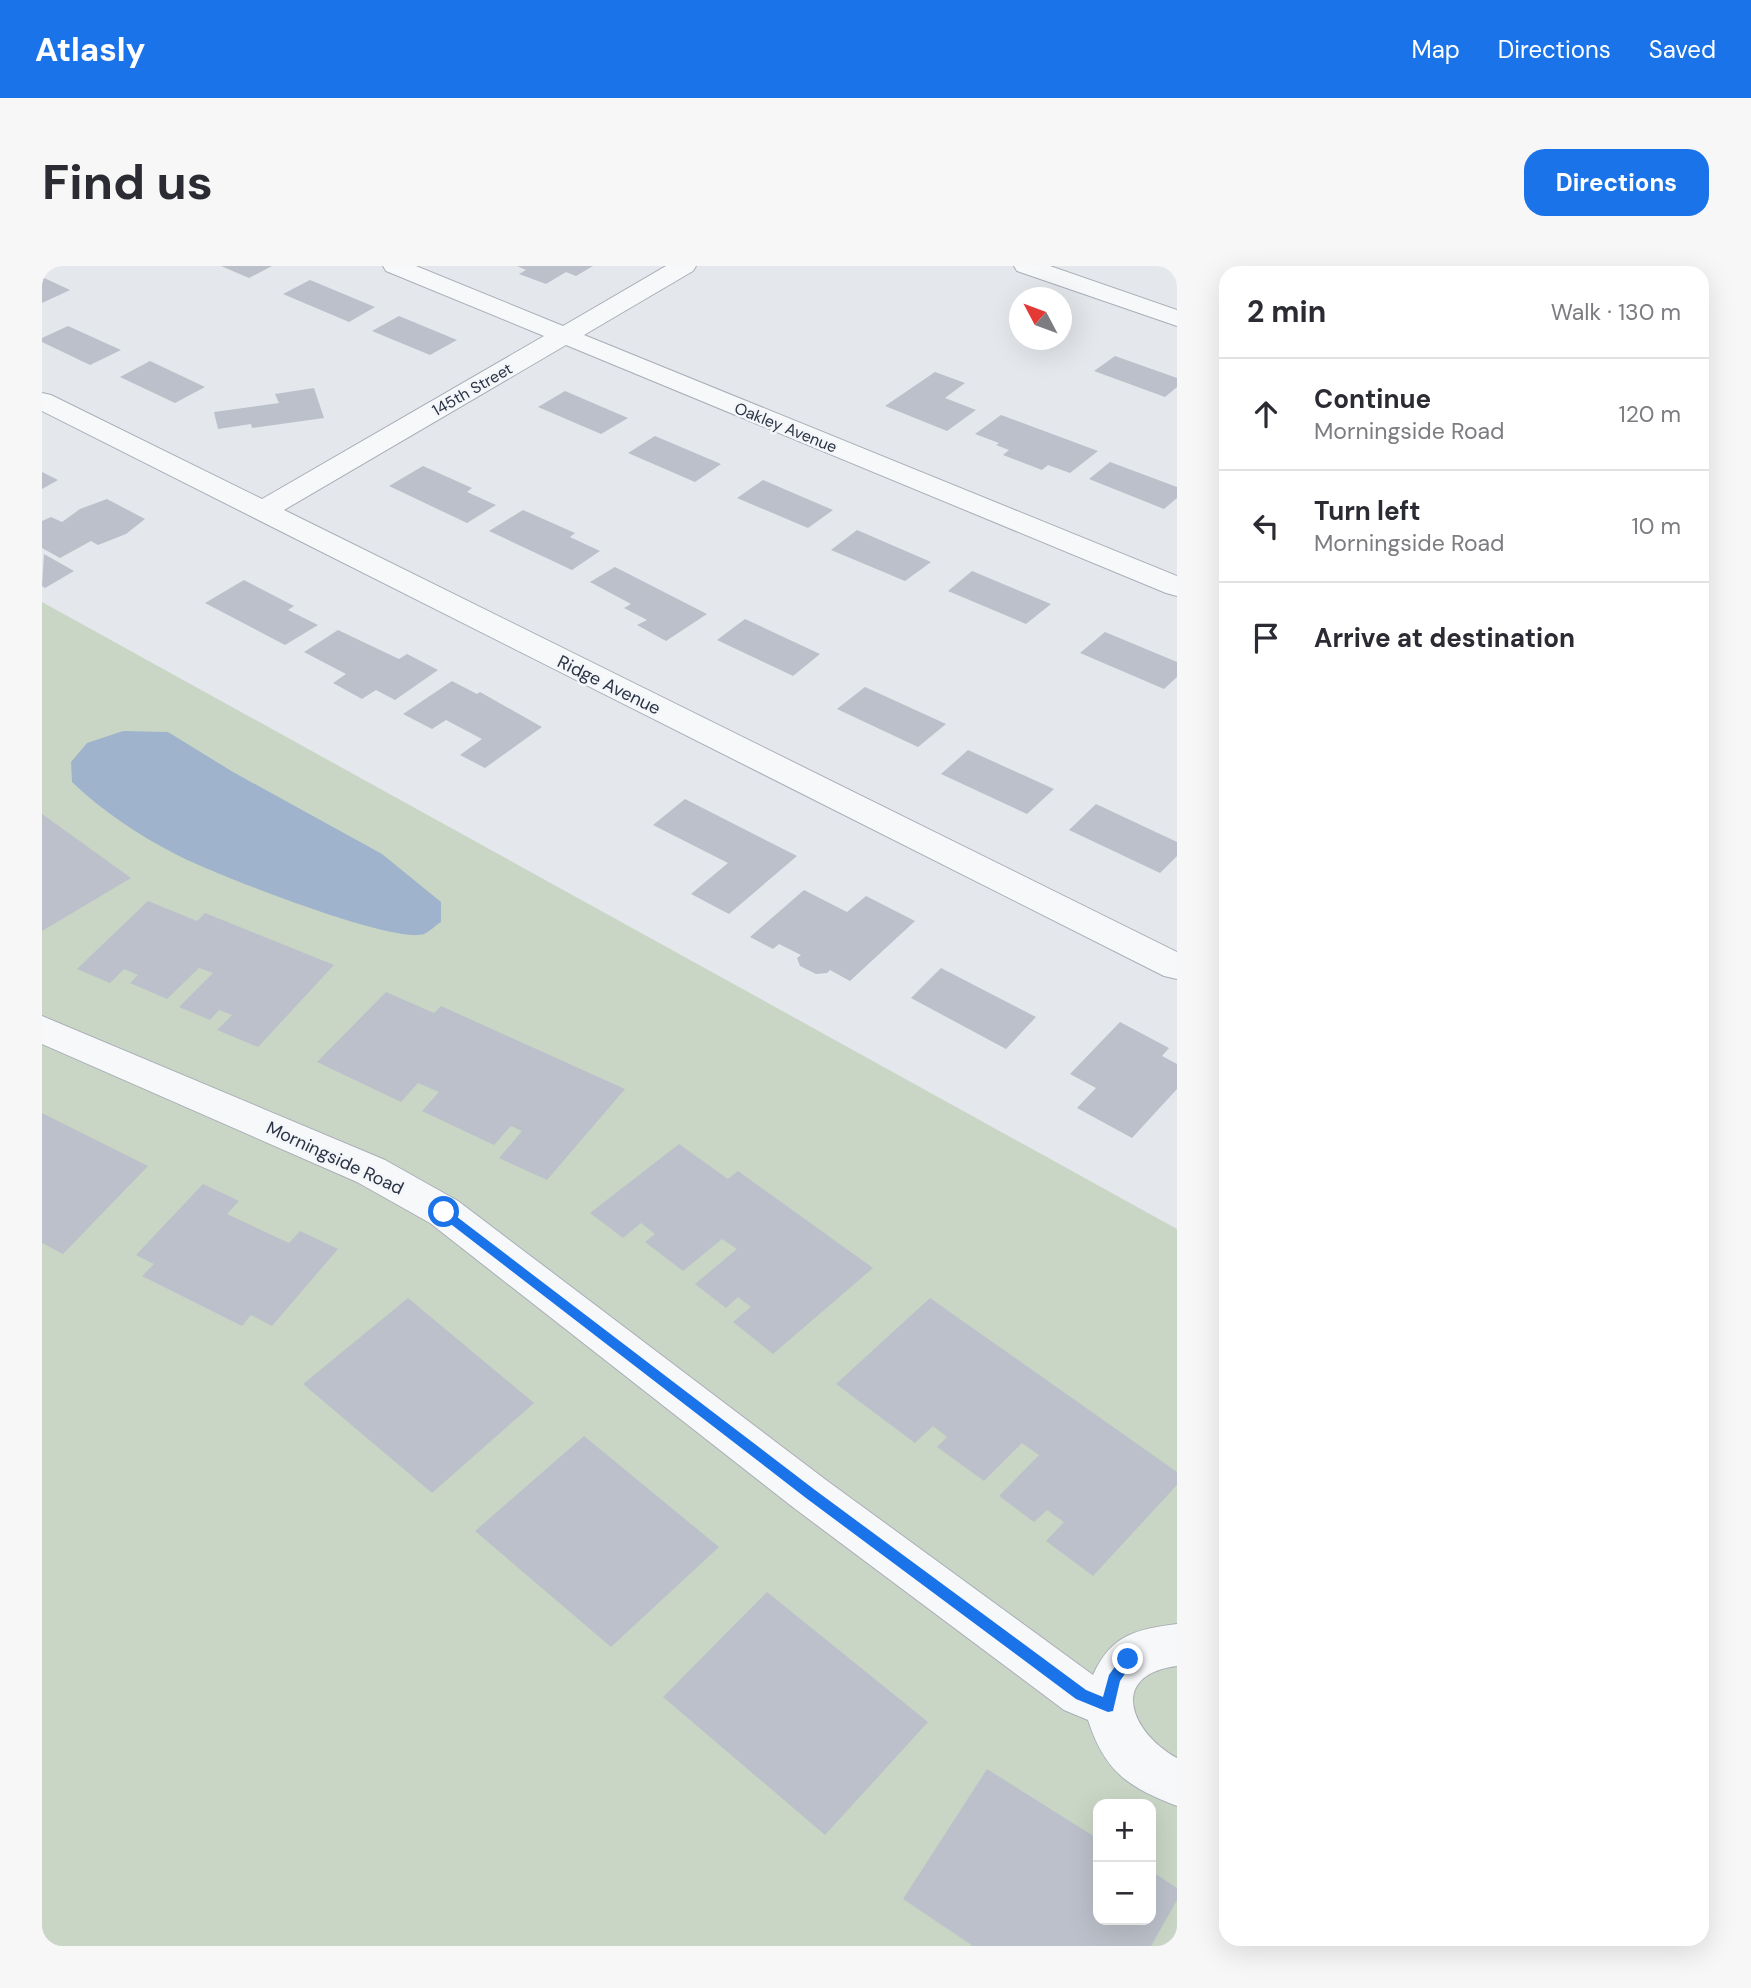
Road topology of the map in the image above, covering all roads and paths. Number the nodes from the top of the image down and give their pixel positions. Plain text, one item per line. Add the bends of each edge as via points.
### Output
1 (395, 266) edge
2 (684, 266) edge
3 (1026, 266) edge
4 (1177, 318) edge
5 (563, 336) junction
6 (42, 401) edge
7 (261, 512) junction
8 (1177, 587) edge
9 (1177, 967) edge
10 (42, 1029) edge
11 (1177, 1645) edge
12 (1108, 1706) junction
13 (1177, 1782) edge

1 - 5 street, Oakley Avenue
2 - 5 street, 145th Street
3 - 4 street
5 - 7 street, 145th Street
5 - 8 street, Oakley Avenue
6 - 7 street, Ridge Avenue
7 - 9 street, Ridge Avenue
10 - 12 street, Morningside Road via 371,1171 444,1212 810,1494 1081,1694
11 - 12 street via 1152,1647 1128,1659 1114,1679
12 - 13 street via 1115,1733 1134,1759

